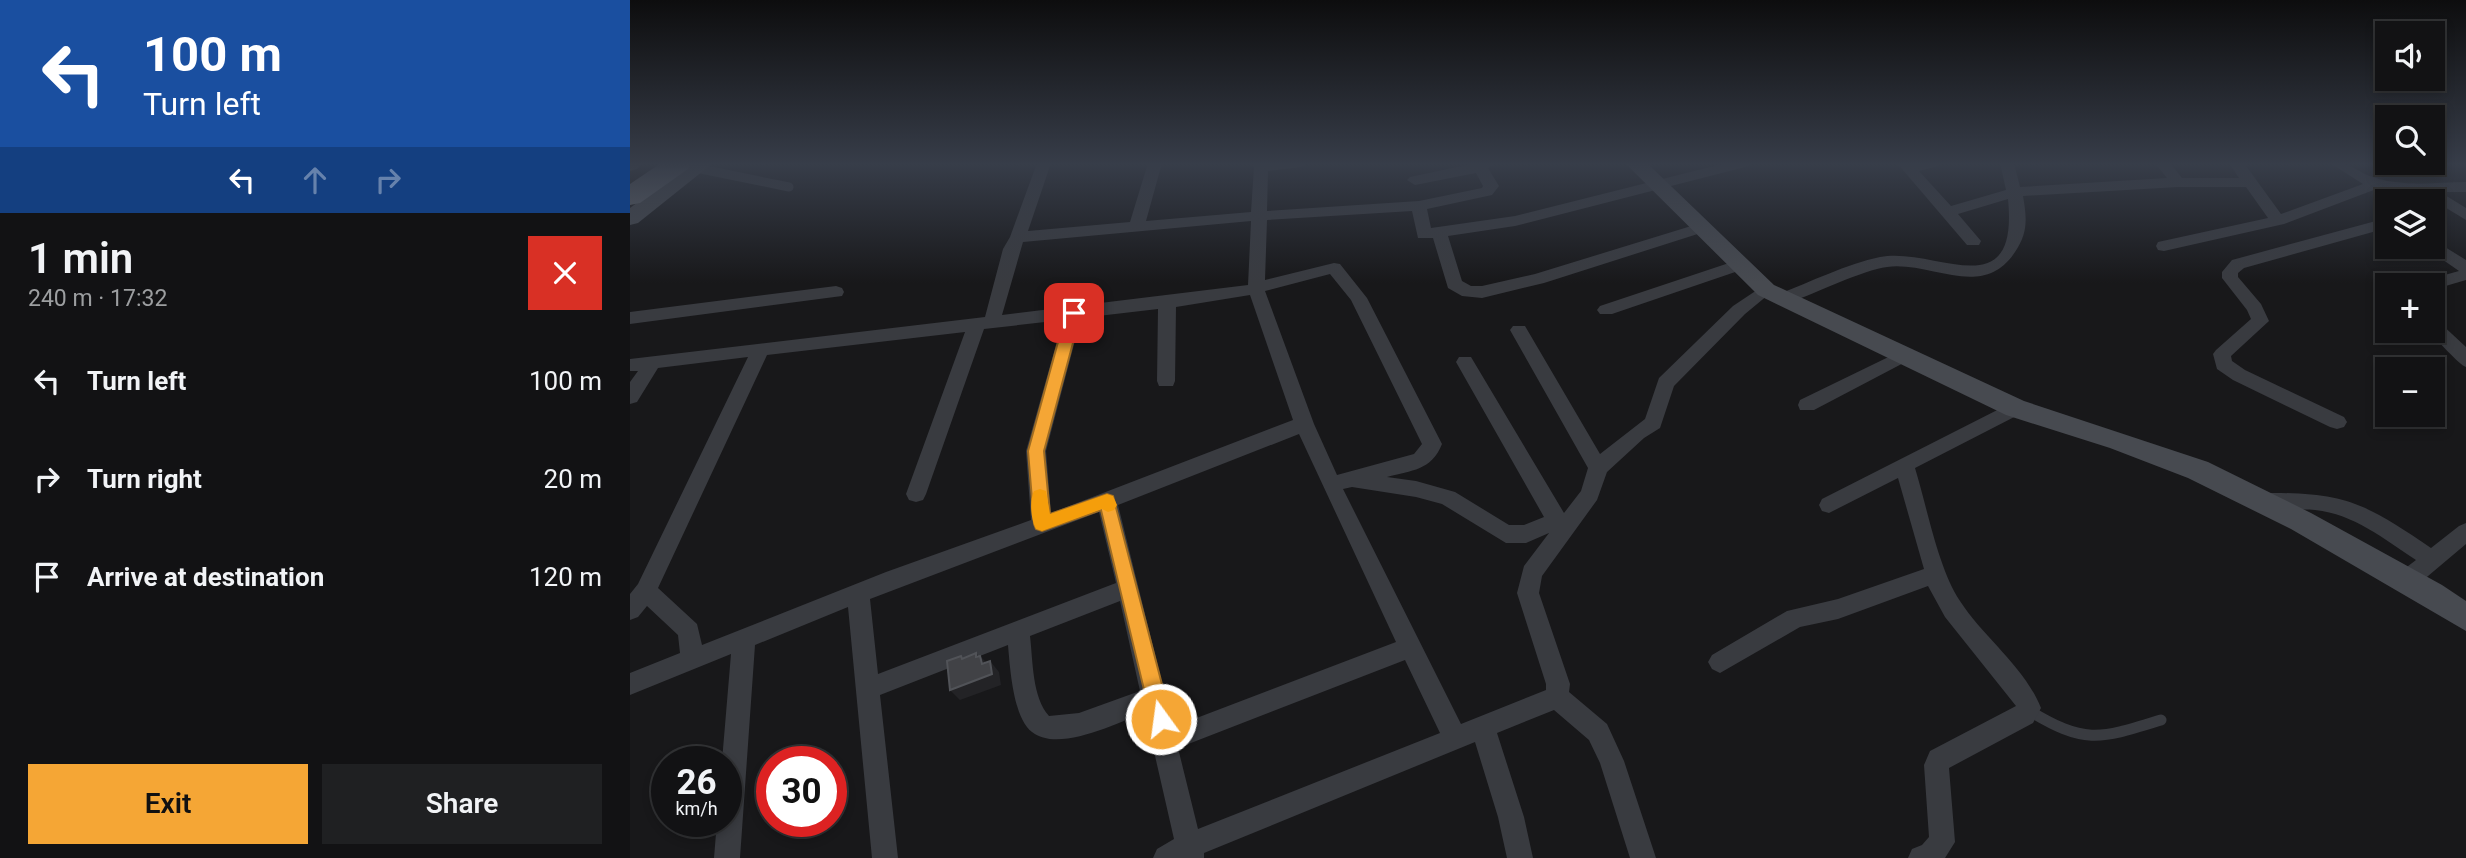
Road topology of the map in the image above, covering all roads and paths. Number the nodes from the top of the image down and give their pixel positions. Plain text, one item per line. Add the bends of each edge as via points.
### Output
1 (648, 203) edge
2 (1030, 203) edge
3 (1143, 203) edge
4 (1258, 203) edge
5 (1433, 203) edge
6 (1582, 203) edge
7 (1676, 203) edge
8 (1939, 203) edge
9 (1977, 203) edge
10 (2015, 203) edge
11 (2265, 203) edge
12 (2325, 203) edge
13 (2449, 204) joint
14 (2445, 205) edge
15 (1419, 206) junction
16 (1947, 212) junction
17 (2466, 215) edge
18 (1258, 216) junction
19 (630, 218) edge
20 (2278, 221) junction
21 (2375, 226) edge
22 (1136, 227) junction
23 (1701, 228) junction
24 (1439, 232) junction
25 (1018, 237) junction
26 (1973, 241) dead end
27 (2164, 246) dead end
28 (2445, 253) edge
29 (1738, 265) junction
30 (2466, 268) edge
31 (2466, 275) edge
32 (2445, 281) edge
33 (1256, 289) junction
34 (836, 292) dead end
35 (1776, 294) junction
36 (1167, 302) junction
37 (1606, 310) dead end
38 (1074, 313) junction
39 (630, 318) edge
40 (984, 323) junction
41 (1519, 330) dead end
42 (2445, 336) edge
43 (760, 351) junction
44 (1906, 354) junction
45 (2466, 361) edge
46 (1465, 362) dead end
47 (652, 363) junction
48 (630, 365) edge
49 (1166, 381) dead end
50 (630, 397) edge
51 (1807, 405) dead end
52 (2015, 408) junction
53 (2337, 422) dead end
54 (1304, 424) junction
55 (1904, 465) junction
56 (1598, 468) junction
57 (1339, 482) junction
58 (916, 494) dead end
59 (1107, 500) junction
60 (2261, 501) junction
61 (1829, 505) dead end
62 (1042, 524) junction
63 (1561, 525) junction
64 (2466, 532) edge
65 (2432, 560) junction
66 (1936, 574) junction
67 (2407, 580) junction
68 (1128, 588) junction
69 (646, 591) junction
70 (858, 593) junction
71 (630, 610) edge
72 (2466, 618) edge
73 (1018, 631) junction
74 (744, 638) junction
75 (1411, 648) junction
76 (692, 659) junction
77 (1720, 662) dead end
78 (630, 684) edge
79 (868, 689) junction
80 (1155, 697) junction
81 (1557, 697) junction
82 (2028, 710) junction
83 (2161, 720) dead end
84 (1483, 727) junction
85 (1455, 738) junction
86 (1166, 741) junction
87 (1182, 854) edge
88 (727, 858) edge
89 (885, 858) edge
90 (1520, 858) edge
91 (1643, 858) edge
92 (1921, 858) edge

1 - 19 main road
2 - 25 street
3 - 22 street
4 - 18 street
5 - 15 street
6 - 24 street via 1515,221
7 - 23 main road
8 - 16 street
9 - 16 street
10 - 35 street via 2018,234 2000,262 1988,268 1968,272 1909,260 1881,262
11 - 20 street
12 - 20 street
13 - 14 street
13 - 17 street
15 - 18 street
15 - 24 street via 1424,234
16 - 26 street
18 - 22 street
18 - 33 street
20 - 27 street
21 - 53 street via 2238,264 2230,272 2260,321 2222,354 2222,364
22 - 25 street
23 - 24 street via 1482,292 1468,292 1454,284
23 - 29 main road
25 - 40 street
28 - 30 street
29 - 35 main road
29 - 37 street
31 - 32 street
33 - 36 street
33 - 54 street
33 - 57 street via 1334,268 1358,298 1432,444 1420,460
34 - 39 street
35 - 44 main road
35 - 56 street via 1739,310 1667,383 1653,423
36 - 38 street
36 - 49 street
38 - 40 street
38 - 62 street via 1036,451
40 - 43 street
40 - 58 street
41 - 56 street
42 - 45 street
43 - 47 street
43 - 69 street
44 - 51 street
44 - 52 main road
46 - 63 street
47 - 48 street
47 - 50 street
52 - 55 street
52 - 60 main road via 2198,470
54 - 57 street
54 - 59 street
55 - 61 street
55 - 66 street
56 - 63 street via 1590,494
57 - 63 street via 1429,492 1448,498 1506,534 1517,536
57 - 75 street
59 - 62 street
59 - 68 street
60 - 65 street via 2343,507
60 - 67 main road
62 - 70 street
63 - 81 street via 1532,573 1528,593 1558,684
64 - 65 street
65 - 67 street
66 - 77 street via 1838,609 1796,618
66 - 82 street via 1953,610 2025,698
67 - 72 main road
68 - 73 street
68 - 80 street
69 - 71 street
69 - 76 street via 689,631
70 - 74 street
70 - 79 street
73 - 79 street
73 - 80 street via 1031,709 1039,725 1071,727
74 - 76 street
74 - 88 street
75 - 85 street
75 - 86 street
76 - 78 street
79 - 89 street
80 - 86 street
81 - 84 street
81 - 91 street via 1598,732
82 - 83 lane via 2063,732 2082,737 2103,737
82 - 92 street via 1939,760 1942,842
84 - 85 street
84 - 90 street
85 - 87 street
86 - 87 street

